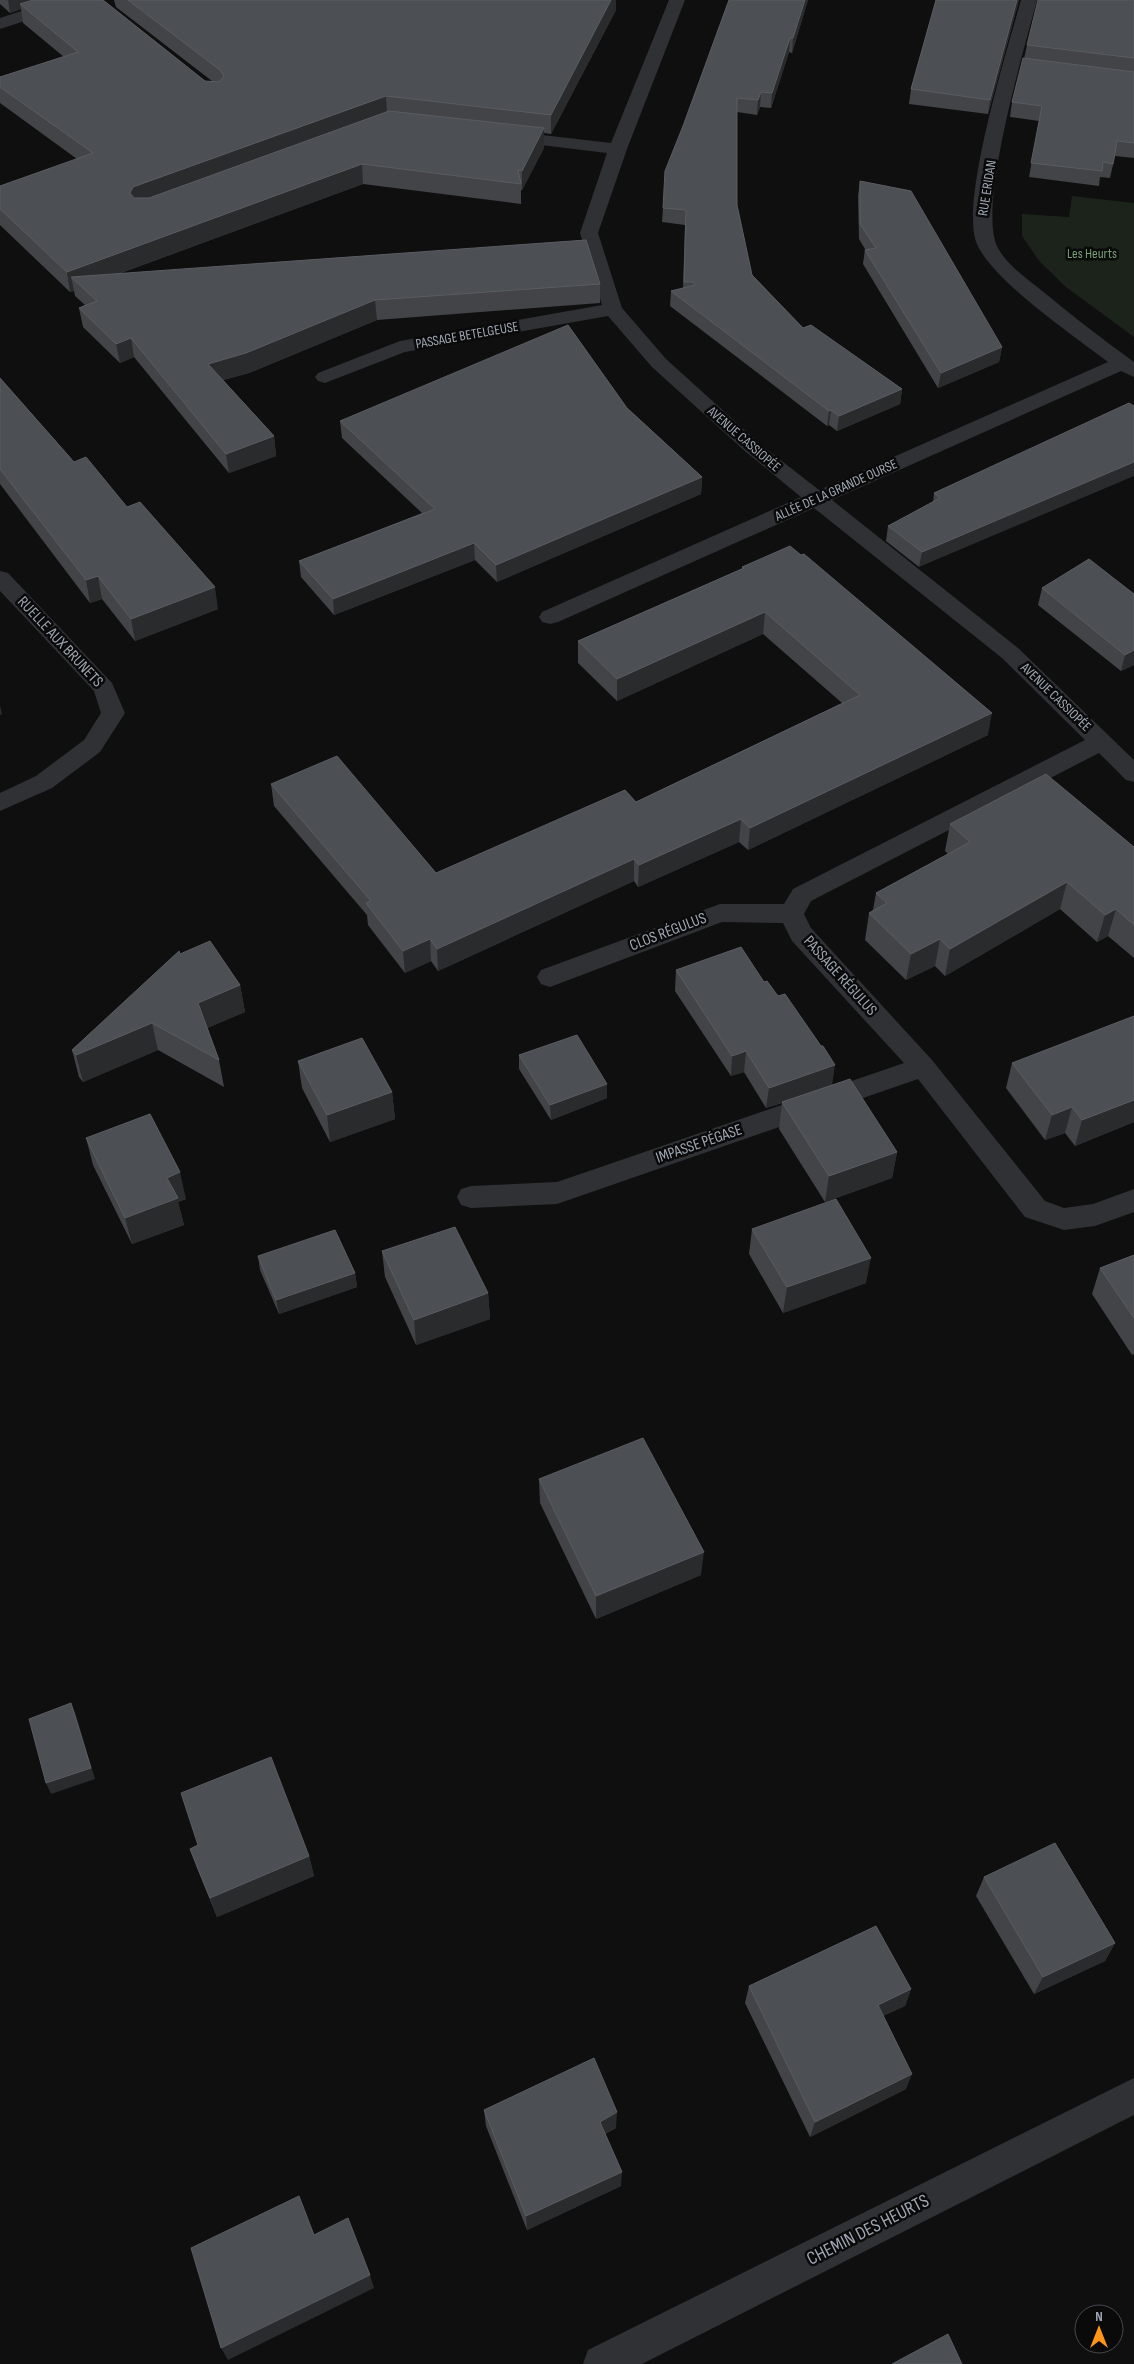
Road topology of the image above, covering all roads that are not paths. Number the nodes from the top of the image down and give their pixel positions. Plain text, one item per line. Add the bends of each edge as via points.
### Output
1 (71, 0) edge
2 (677, 0) edge
3 (1029, 0) edge
4 (0, 24) edge
5 (1012, 65) junction
6 (1031, 68) edge
7 (493, 134) edge
8 (618, 149) junction
9 (613, 309) junction
10 (1128, 367) edge
11 (325, 378) dead end
12 (816, 499) junction
13 (0, 578) edge
14 (550, 618) dead end
15 (1101, 742) junction
16 (1134, 774) edge
17 (0, 803) edge
18 (791, 914) junction
19 (550, 977) dead end
20 (923, 1067) junction
21 (470, 1197) dead end
22 (1134, 1200) edge
23 (1134, 2096) edge
24 (602, 2364) edge

1 - 4 street
2 - 8 street, AVENUE CASSIOPÉE
3 - 5 street, RUE ERIDAN
5 - 6 street
5 - 10 street, RUE ERIDAN via 983,197 981,226 985,241 1014,278
7 - 8 street
8 - 9 street, AVENUE CASSIOPÉE via 589,234
9 - 11 street, PASSAGE BETELGEUSE via 400,347
9 - 12 street, AVENUE CASSIOPÉE via 658,363
10 - 12 street, ALLÉE DE LA GRANDE OURSE
12 - 14 street, ALLÉE DE LA GRANDE OURSE
12 - 15 street, AVENUE CASSIOPÉE via 1010,653
13 - 17 street, RUELLE AUX BRUNETS via 104,688 113,713 92,746 44,782
15 - 16 street, AVENUE CASSIOPÉE
15 - 18 street via 802,894
18 - 19 street, CLOS RÉGULUS via 720,913
18 - 20 street, PASSAGE RÉGULUS via 801,934
20 - 21 street, IMPASSE PÉGASE via 558,1193
20 - 22 street, PASSAGE RÉGULUS via 1035,1209 1064,1219 1095,1216
23 - 24 street, CHEMIN DES HEURTS

